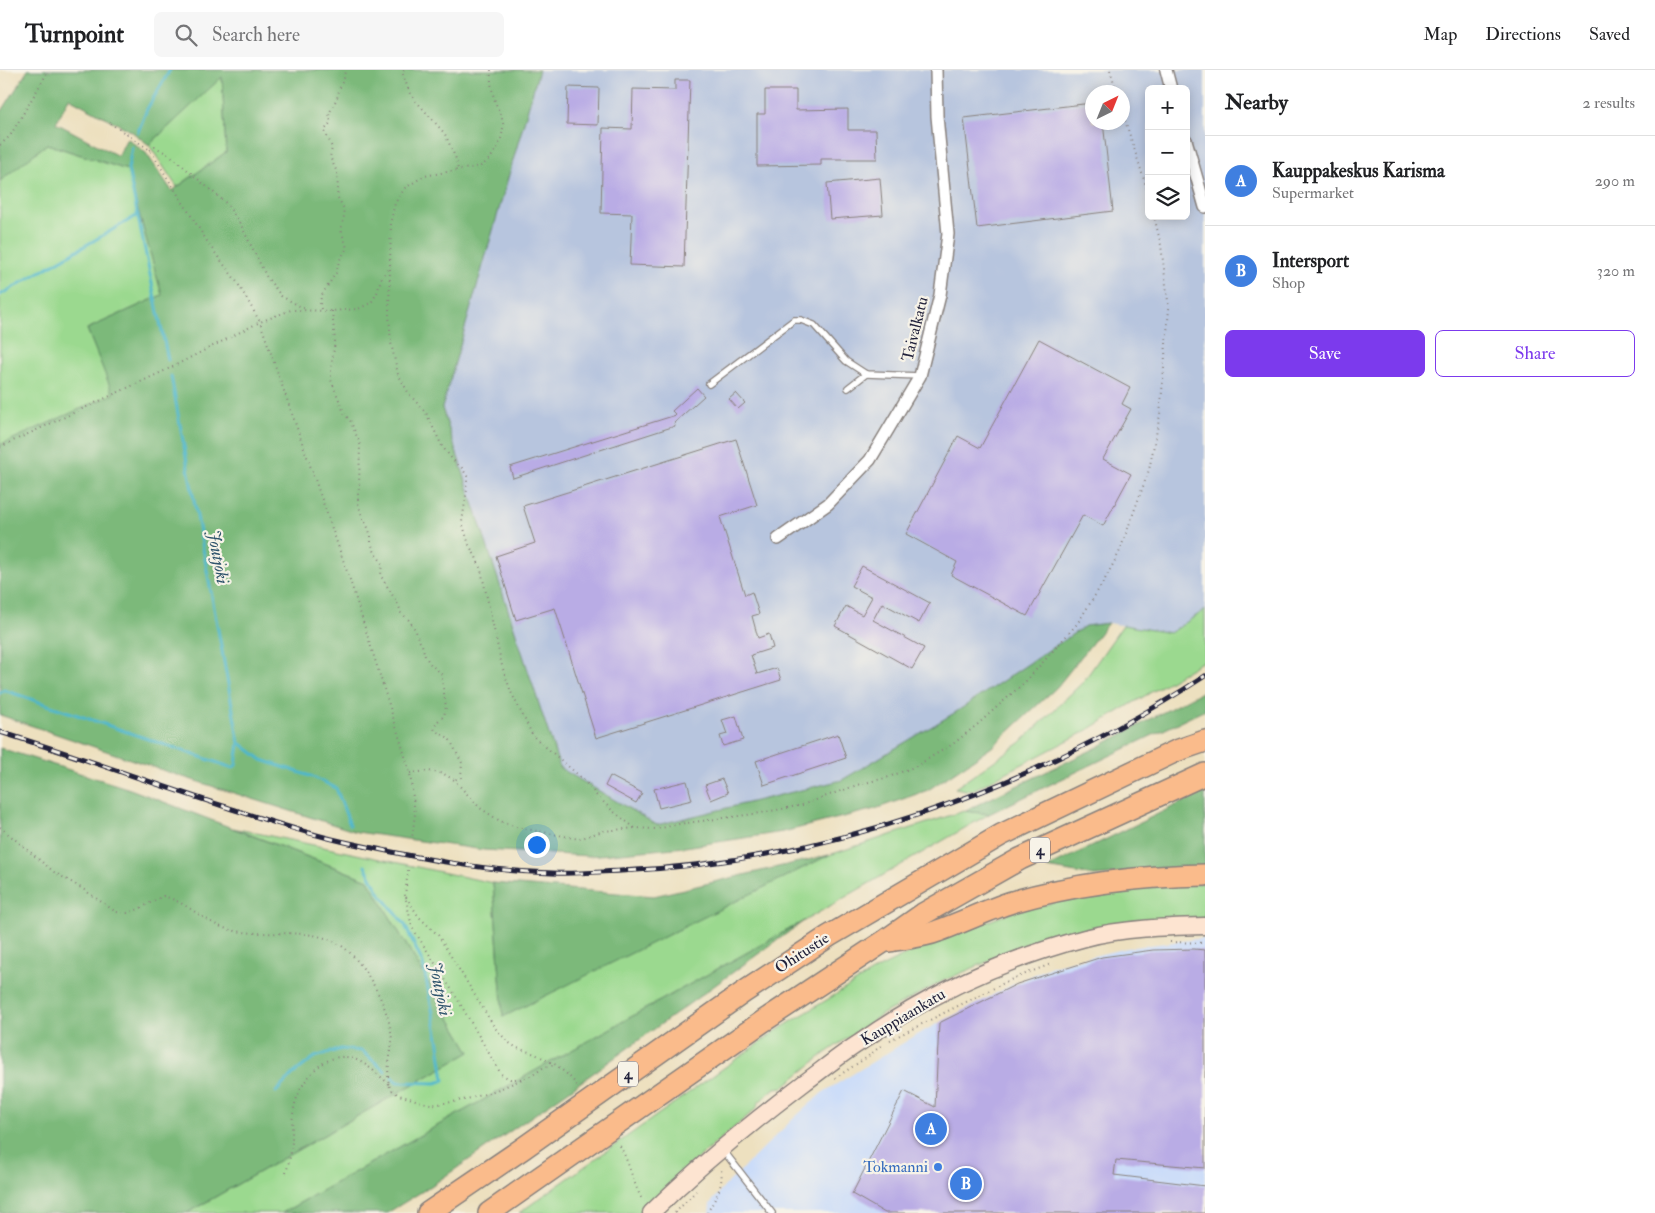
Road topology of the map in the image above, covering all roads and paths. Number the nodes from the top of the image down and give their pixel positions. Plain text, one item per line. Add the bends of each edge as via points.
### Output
1 (50, 70) edge
2 (345, 70) edge
3 (404, 70) edge
4 (491, 70) edge
5 (936, 70) edge
6 (1110, 70) edge
7 (1166, 70) edge
8 (1115, 85) edge
9 (1170, 85) edge
10 (110, 123) dead end
11 (1128, 130) edge
12 (0, 145) edge
13 (150, 150) junction
14 (1190, 154) edge
15 (458, 171) junction
16 (1145, 183) edge
17 (1205, 207) edge
18 (1155, 220) edge
19 (390, 266) junction
20 (308, 310) junction
21 (321, 310) junction
22 (332, 311) junction
23 (260, 322) junction
24 (866, 374) junction
25 (920, 376) junction
26 (709, 384) dead end
27 (848, 388) dead end
28 (0, 447) edge
29 (778, 539) dead end
30 (1205, 726) edge
31 (1205, 741) edge
32 (1176, 751) junction
33 (410, 773) junction
34 (1205, 774) edge
35 (454, 780) junction
36 (0, 827) edge
37 (635, 828) junction
38 (412, 838) dead end
39 (408, 870) dead end
40 (1205, 875) edge
41 (405, 895) junction
42 (1205, 926) edge
43 (884, 942) junction
44 (1169, 942) dead end
45 (1205, 943) edge
46 (1053, 963) dead end
47 (556, 1065) junction
48 (522, 1079) junction
49 (831, 1081) dead end
50 (388, 1084) junction
51 (578, 1086) dead end
52 (620, 1146) dead end
53 (726, 1153) junction
54 (286, 1173) dead end
55 (700, 1187) dead end
56 (648, 1208) edge
57 (428, 1213) edge
58 (489, 1213) edge
59 (675, 1213) edge
60 (707, 1213) edge
61 (772, 1213) edge

1 - 12 path via 10,136
2 - 21 path via 329,114 330,122 324,131 332,148 330,157 338,172 336,196 344,216 341,230 347,248 321,296
3 - 15 path via 410,94 445,134
4 - 15 path via 494,100 503,123 501,136 489,161
5 - 25 street, Taivalkatu via 948,234 940,295
6 - 8 path
7 - 9 street
10 - 13 path
11 - 16 path
13 - 20 path via 155,147 170,154 227,204 241,224 266,276 281,296
13 - 23 path
14 - 17 street
15 - 19 path via 424,176 405,188 395,203 391,220
18 - 37 path via 1169,309 1160,414 1148,470 1119,553 1077,624 1061,643 1028,680 953,744 889,778 857,785 802,805 657,829
19 - 22 path via 371,303
19 - 37 path via 390,343 398,374 409,394 426,413 442,446 467,476 462,522 464,534 481,570 502,666 511,692 533,736
20 - 21 path
20 - 23 path via 292,310
21 - 22 path
22 - 35 path via 336,341 331,380 360,444 358,503 376,555 382,562 381,576 401,614 416,631 424,656 441,674 446,707 444,716 434,728 450,738 462,763 460,777
23 - 28 path via 164,371
23 - 33 path via 350,580
24 - 25 lane
24 - 26 lane via 846,361 814,325 794,320
24 - 27 lane
25 - 29 street, Taivalkatu via 870,460 828,504
30 - 32 highway
31 - 32 highway, Ohitustie / 4
32 - 57 highway, Ohitustie / 4 via 1002,835 829,936
33 - 35 path via 429,771
33 - 38 path via 415,814
34 - 43 highway, 4 via 1020,859 922,914
35 - 37 path via 480,808 500,821 516,826 579,839 603,831
36 - 50 path via 54,872 116,912 139,909 163,896 173,898 227,928 316,936 340,945 365,971 388,1017 392,1040
39 - 41 path
40 - 43 highway via 1166,875 1056,892 1012,902 936,932
41 - 47 path via 419,917 438,935 495,1028 517,1048
41 - 48 path via 412,927 501,1074 510,1079
42 - 53 street, Kauppiaankatu via 1131,930 1086,938 1005,964 955,986 860,1042 762,1115
43 - 58 highway, 4 via 770,1016
44 - 45 path
46 - 49 path via 1007,981 886,1042
47 - 48 path
47 - 51 path
48 - 50 path via 483,1095 432,1104 404,1097
50 - 54 path via 370,1067 342,1056 325,1061 314,1070 301,1088 294,1106
52 - 56 path via 637,1191
53 - 56 street, Kauppiaankatu
53 - 60 path via 720,1165 720,1190
53 - 61 lane
55 - 59 path

